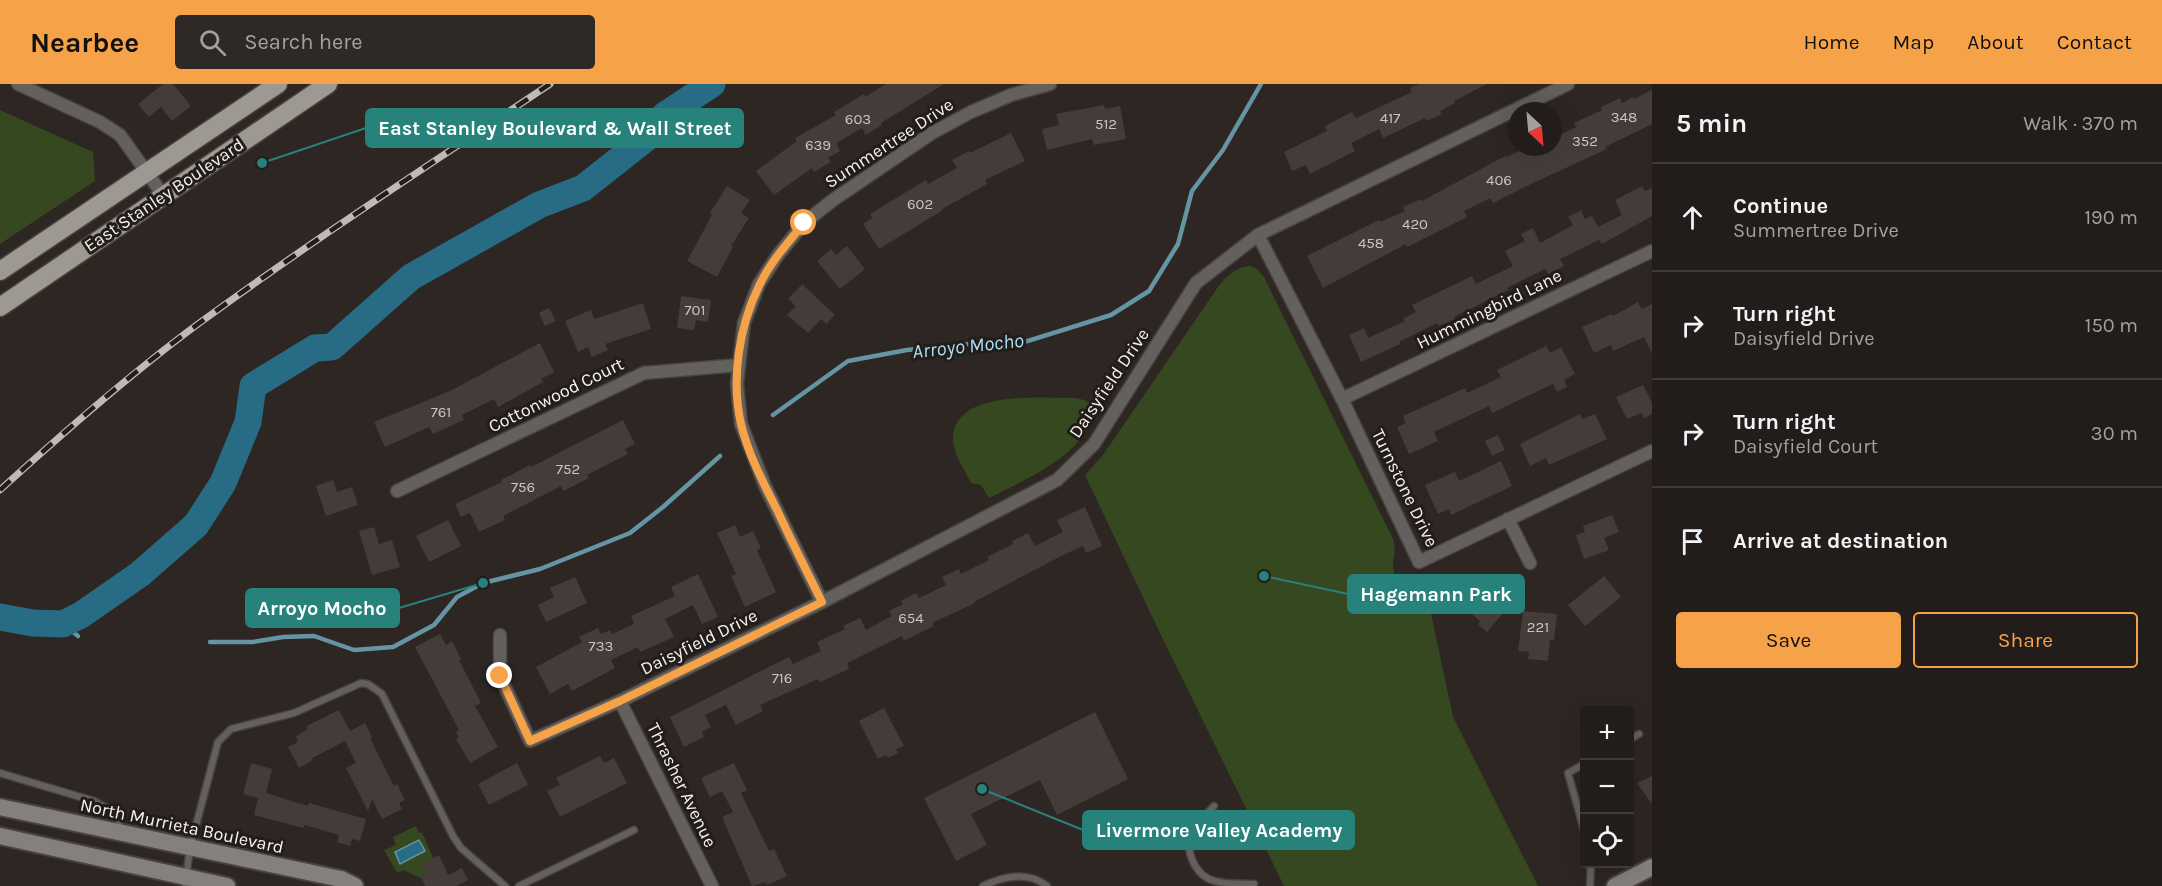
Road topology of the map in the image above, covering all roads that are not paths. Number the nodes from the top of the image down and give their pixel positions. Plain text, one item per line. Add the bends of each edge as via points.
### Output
1 (18, 84) edge
2 (278, 84) edge
3 (328, 84) edge
4 (1050, 84) edge
5 (1568, 84) edge
6 (147, 171) junction
7 (163, 195) junction
8 (1258, 235) junction
9 (1652, 251) edge
10 (0, 271) edge
11 (0, 307) edge
12 (739, 365) junction
13 (1341, 399) junction
14 (1652, 451) edge
15 (397, 491) dead end
16 (1508, 519) junction
17 (1530, 564) dead end
18 (822, 602) junction
19 (500, 635) dead end
20 (620, 701) junction
21 (1639, 734) dead end
22 (1634, 736) edge
23 (1580, 766) edge
24 (0, 773) edge
25 (1214, 806) dead end
26 (0, 807) edge
27 (1580, 816) edge
28 (634, 830) dead end
29 (118, 833) junction
30 (0, 836) edge
31 (190, 848) junction
32 (1652, 867) edge
33 (1591, 868) edge
34 (186, 881) edge
35 (1254, 884) dead end
36 (227, 886) edge
37 (355, 886) edge
38 (505, 886) edge
39 (519, 886) edge
40 (712, 886) edge
41 (983, 886) edge
42 (1047, 886) edge
43 (1590, 886) edge
44 (1615, 886) edge

1 - 6 street via 120,135
2 - 6 main road, East Stanley Boulevard
3 - 7 main road, East Stanley Boulevard
4 - 12 street, Summertree Drive via 1011,95 932,133 804,223 759,284 744,323
5 - 8 street, Daisyfield Drive
6 - 7 street
6 - 10 main road, East Stanley Boulevard
7 - 11 main road, East Stanley Boulevard
8 - 13 street, Turnstone Drive
8 - 18 street, Daisyfield Drive via 1196,284 1094,444 1057,480
9 - 13 street, Hummingbird Lane
12 - 15 street, Cottonwood Court via 644,373
12 - 18 street, Summertree Drive via 741,424 751,454
13 - 16 street, Turnstone Drive via 1419,562
14 - 16 street, Turnstone Drive
16 - 17 street
18 - 20 street, Daisyfield Drive
19 - 20 street, Daisyfield Drive via 500,676 530,741
20 - 40 street, Thrasher Avenue
21 - 22 lane
23 - 27 lane via 1568,773
24 - 29 lane via 120,812
25 - 35 lane via 1192,833 1193,861 1201,874 1215,881
26 - 29 main road, North Murrieta Boulevard
28 - 39 lane
29 - 31 main road, North Murrieta Boulevard
30 - 34 main road
31 - 34 lane
31 - 37 main road, North Murrieta Boulevard via 341,879
31 - 38 lane via 218,742 224,735 243,725 294,713 361,683 382,694 461,848
32 - 44 main road
33 - 43 lane
34 - 36 main road
41 - 42 lane via 998,879 1024,876

